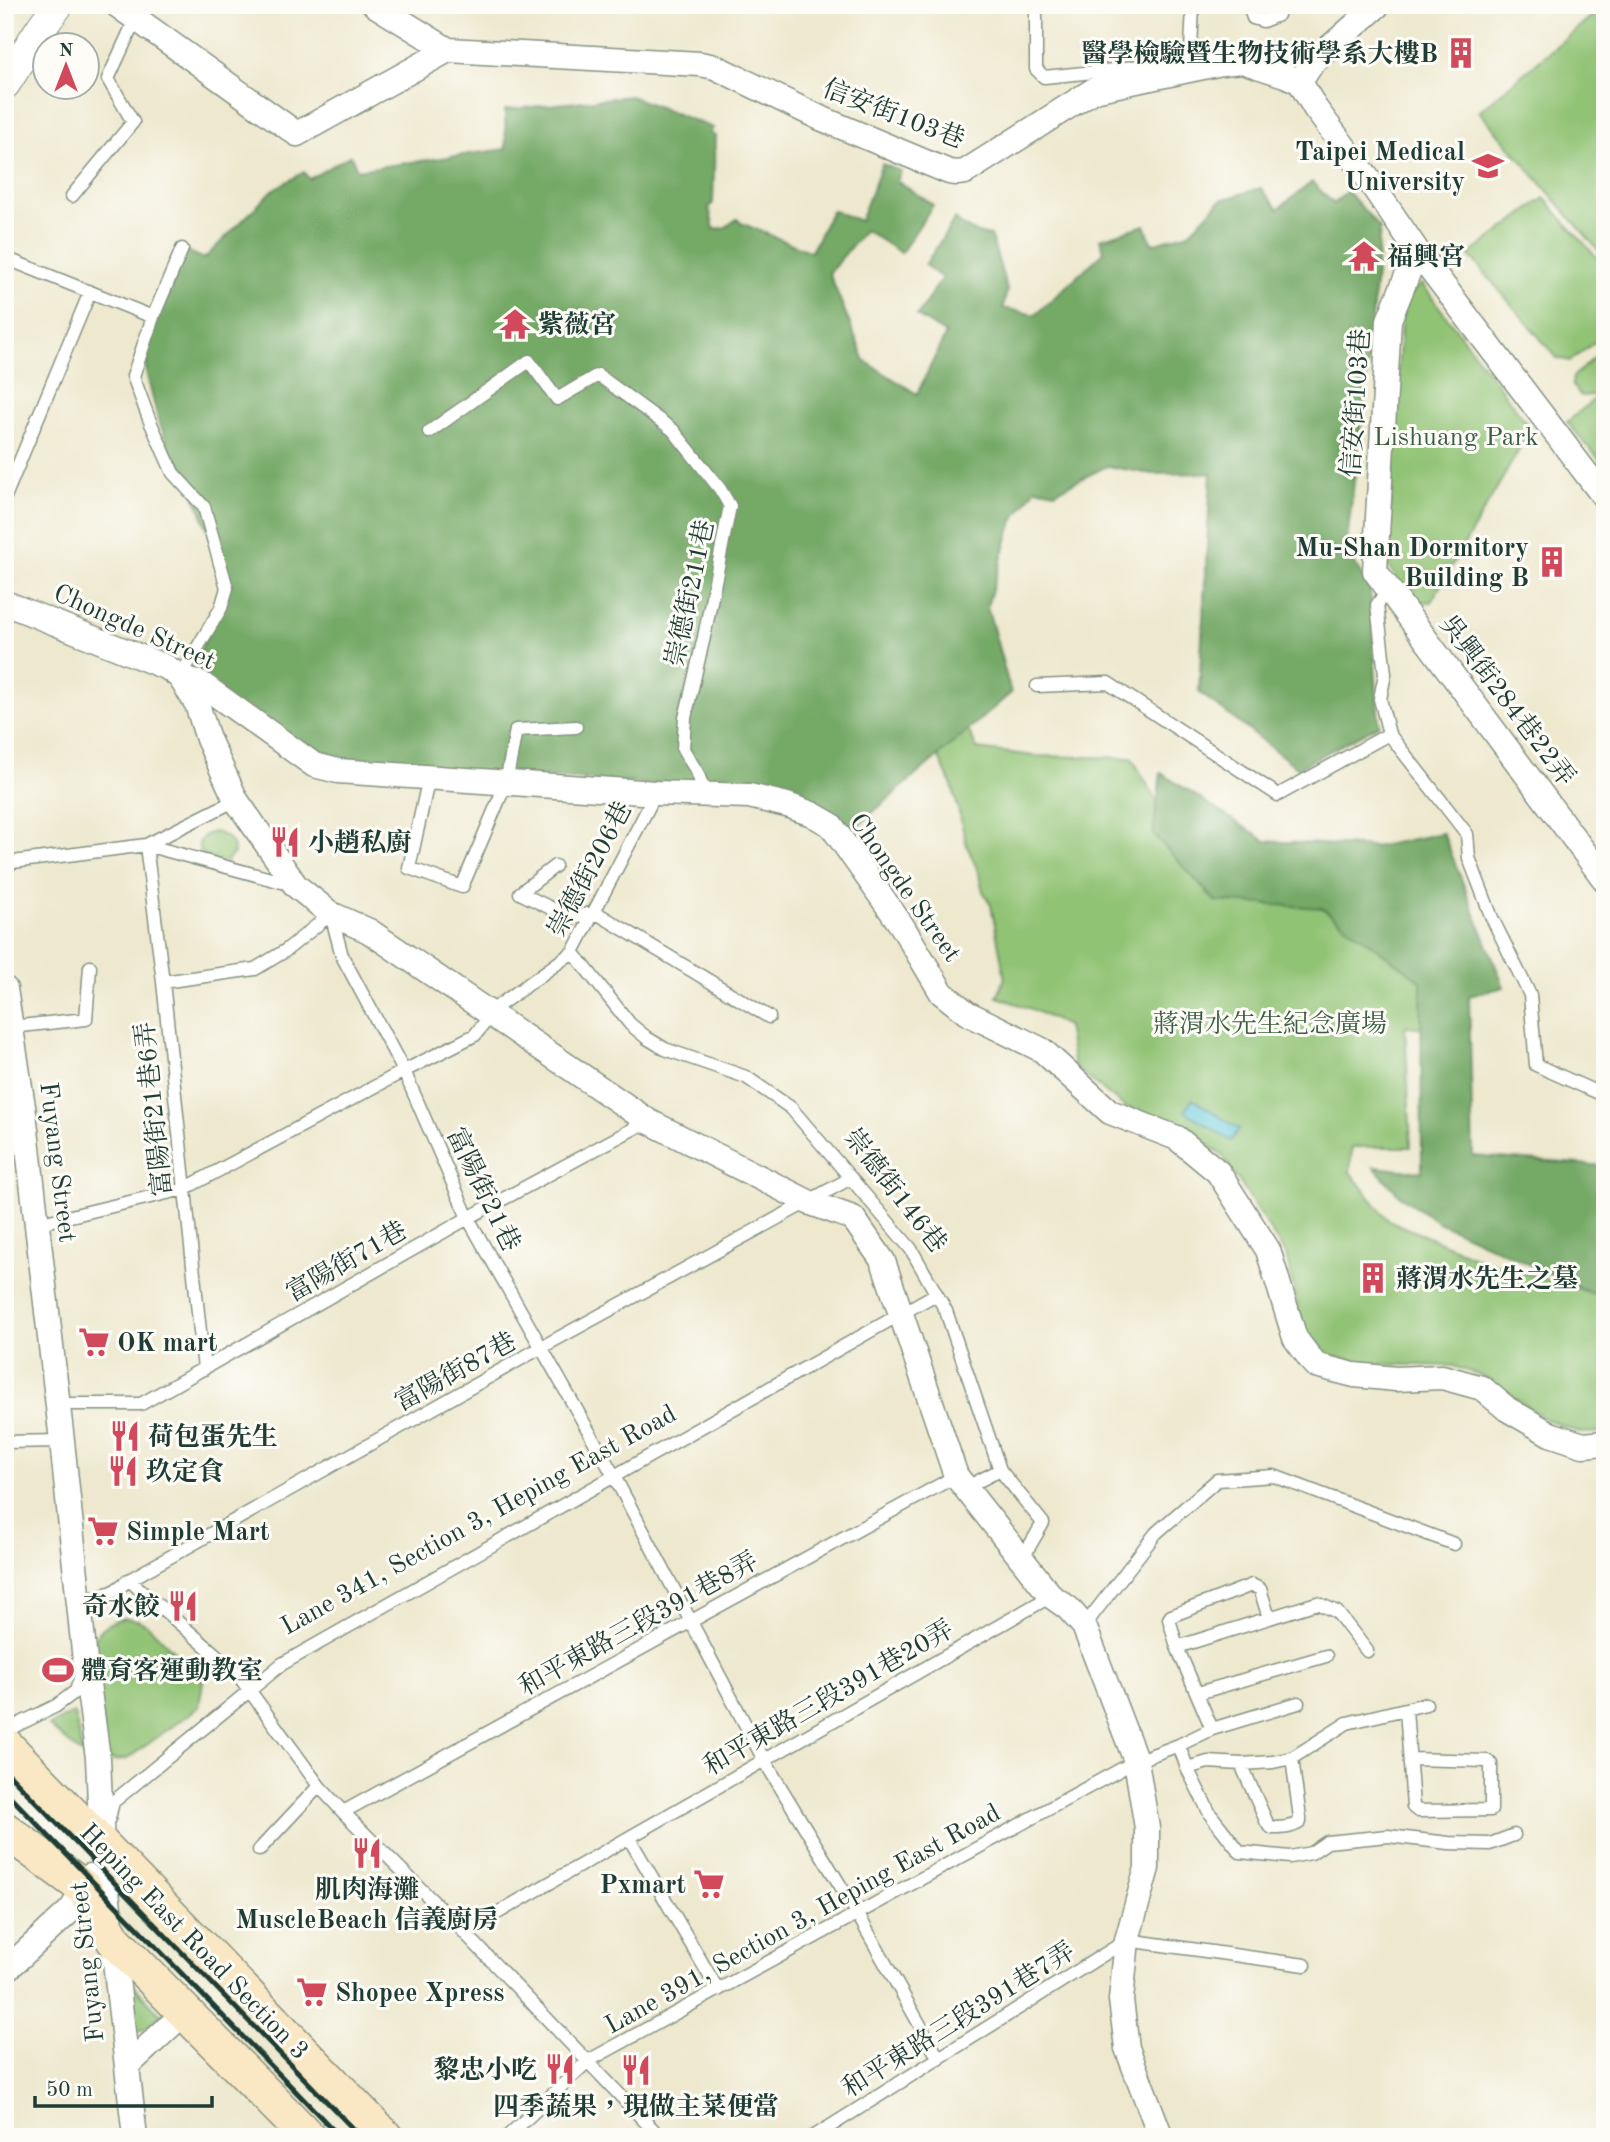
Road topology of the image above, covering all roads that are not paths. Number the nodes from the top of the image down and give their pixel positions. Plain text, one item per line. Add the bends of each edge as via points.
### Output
1 (58, 5) edge
2 (375, 5) edge
3 (1036, 5) edge
4 (1194, 5) edge
5 (1249, 5) edge
6 (1378, 5) edge
7 (127, 12) edge
8 (1278, 15) dead end
9 (448, 50) junction
10 (1300, 82) junction
11 (5, 84) edge
12 (72, 196) dead end
13 (182, 250) dead end
14 (1417, 251) junction
15 (5, 258) edge
16 (89, 292) junction
17 (153, 317) junction
18 (429, 432) dead end
19 (5, 497) edge
20 (1605, 498) edge
21 (1388, 589) junction
22 (5, 603) edge
23 (180, 677) junction
24 (1037, 686) dead end
25 (576, 727) dead end
26 (1389, 734) junction
27 (429, 777) junction
28 (506, 783) junction
29 (656, 793) junction
30 (705, 793) junction
31 (236, 800) junction
32 (146, 845) junction
33 (5, 863) edge
34 (555, 866) dead end
35 (1605, 880) edge
36 (296, 886) junction
37 (595, 912) junction
38 (331, 914) junction
39 (573, 952) junction
40 (90, 967) dead end
41 (163, 982) junction
42 (5, 989) edge
43 (491, 1013) junction
44 (769, 1017) dead end
45 (11, 1027) junction
46 (404, 1071) junction
47 (1605, 1096) edge
48 (648, 1121) junction
49 (851, 1178) junction
50 (184, 1189) junction
51 (808, 1202) junction
52 (468, 1217) junction
53 (37, 1224) junction
54 (936, 1294) junction
55 (902, 1315) junction
56 (542, 1348) junction
57 (204, 1368) junction
58 (58, 1404) junction
59 (62, 1441) junction
60 (5, 1442) edge
61 (1605, 1443) edge
62 (1000, 1470) junction
63 (614, 1476) junction
64 (960, 1482) junction
65 (1454, 1545) dead end
66 (1022, 1559) junction
67 (129, 1580) junction
68 (1051, 1596) junction
69 (80, 1600) junction
70 (1269, 1618) junction
71 (690, 1620) junction
72 (1084, 1626) junction
73 (1177, 1647) junction
74 (1367, 1651) dead end
75 (1326, 1656) dead end
76 (85, 1661) junction
77 (248, 1690) junction
78 (1198, 1693) junction
79 (1298, 1703) dead end
80 (1426, 1704) dead end
81 (1406, 1709) junction
82 (1212, 1729) junction
83 (5, 1731) edge
84 (5, 1745) edge
85 (1179, 1745) junction
86 (1292, 1758) junction
87 (1410, 1759) junction
88 (764, 1760) junction
89 (1136, 1761) junction
90 (1241, 1764) junction
91 (1187, 1768) junction
92 (319, 1786) junction
93 (343, 1812) junction
94 (5, 1830) edge
95 (1514, 1835) dead end
96 (629, 1838) junction
97 (102, 1847) junction
98 (259, 1850) dead end
99 (84, 1888) junction
100 (858, 1913) junction
101 (464, 1932) junction
102 (114, 1940) junction
103 (1127, 1940) junction
104 (1305, 1965) dead end
105 (5, 1971) edge
106 (718, 1990) junction
107 (185, 2011) junction
108 (939, 2059) junction
109 (588, 2062) junction
110 (127, 2066) junction
111 (1158, 2135) edge
112 (135, 2137) edge
113 (308, 2137) edge
114 (385, 2137) edge
115 (507, 2137) edge
116 (660, 2137) edge
117 (813, 2137) edge

1 - 11 street
2 - 9 street
3 - 4 lane via 1035,69 1044,77 1187,58
5 - 8 lane via 1253,18 1263,21
6 - 10 street via 1312,63
7 - 9 street via 297,134
7 - 12 lane via 108,79 132,122
9 - 10 street, 信安街103巷 via 715,67 818,117 957,173 1094,89 1242,61
10 - 14 street
13 - 17 lane
14 - 20 street
14 - 21 street, 信安街103巷 via 1389,320 1375,571
15 - 16 lane
16 - 17 lane
16 - 19 lane
17 - 23 lane via 133,376 173,473 204,507 227,588 221,608
18 - 30 lane, 崇德街211巷 via 529,361 557,398 598,375 673,430 720,489 730,506 682,748
21 - 26 lane via 1377,605 1385,674 1380,699
21 - 35 street, 吳興街284巷22弄
22 - 23 street, Chongde Street via 168,668
23 - 27 street, Chongde Street via 200,683 314,765
23 - 31 street via 197,704
24 - 26 lane via 1108,683 1278,795
25 - 28 lane via 516,730
26 - 47 lane via 1467,834 1469,858 1492,918 1530,995 1536,1065
27 - 28 street, Chongde Street
27 - 28 lane via 410,868 462,887
28 - 29 street, Chongde Street
29 - 30 street, Chongde Street
29 - 37 lane, 崇德街206巷
30 - 61 street, Chongde Street via 787,805 831,825 902,926 942,993 967,1013 1042,1050 1110,1112 1177,1138 1218,1172 1268,1250 1295,1338 1315,1365 1396,1380 1441,1377 1482,1388 1550,1434 1583,1445
31 - 32 lane
31 - 36 street
32 - 33 lane
32 - 36 lane
32 - 41 lane, 富陽街21巷6弄
34 - 37 lane via 520,893 571,918
36 - 38 street
37 - 39 lane, 崇德街206巷
37 - 44 lane
38 - 41 lane via 255,969
38 - 43 street via 369,931
38 - 46 lane, 富陽街21巷 via 342,957
39 - 43 lane, 崇德街206巷
39 - 49 lane, 崇德街146巷 via 630,1024 647,1038 746,1077 791,1108
40 - 45 lane via 86,1019
41 - 50 lane, 富陽街21巷6弄
42 - 45 street, Fuyang Street
43 - 46 lane, 崇德街206巷 via 475,1035
43 - 48 street
45 - 53 street, Fuyang Street
46 - 50 lane, 崇德街206巷
46 - 52 lane, 富陽街21巷
48 - 51 street
48 - 52 lane, 富陽街71巷
49 - 51 lane, 富陽街87巷
49 - 54 lane, 崇德街146巷 via 911,1249
50 - 53 lane, 崇德街206巷
50 - 57 lane, 富陽街21巷6弄
51 - 55 street via 853,1218 883,1261
51 - 56 lane, 富陽街87巷
52 - 56 lane, 富陽街21巷
52 - 57 lane, 富陽街71巷
53 - 58 street, Fuyang Street
54 - 55 lane, Lane 341, Section 3, Heping East Road
54 - 62 lane, 崇德街146巷 via 946,1311
55 - 63 lane, Lane 341, Section 3, Heping East Road
55 - 64 street
56 - 63 lane, 富陽街21巷
56 - 67 lane, 富陽街87巷
57 - 58 lane, 富陽街71巷 via 141,1404
58 - 59 street, Fuyang Street
59 - 60 lane
59 - 69 street, Fuyang Street
62 - 64 lane, 和平東路三段391巷8弄
62 - 66 lane, 崇德街146巷 via 1043,1523
63 - 71 lane, 富陽街21巷
63 - 77 lane, Lane 341, Section 3, Heping East Road via 282,1664
64 - 66 street
64 - 71 lane, 和平東路三段391巷8弄
65 - 72 lane via 1275,1476 1217,1480 1156,1533
66 - 68 street
67 - 69 lane, 富陽街87巷 via 113,1592
67 - 77 lane via 236,1672
68 - 72 street
68 - 88 lane, 和平東路三段391巷20弄
69 - 76 street, Fuyang Street
70 - 73 lane
70 - 73 lane via 1260,1589 1252,1586 1171,1615 1169,1624
70 - 74 lane via 1317,1603 1337,1612
71 - 88 lane, 富陽街21巷
71 - 93 lane, 和平東路三段391巷8弄
72 - 89 street
73 - 78 lane
75 - 78 lane
76 - 83 lane via 76,1691
76 - 97 street, Fuyang Street via 98,1758
77 - 92 lane
77 - 97 lane, Lane 341, Section 3, Heping East Road via 113,1802
78 - 82 lane
79 - 82 lane, Lane 391, Section 3, Heping East Road
80 - 81 lane
81 - 86 lane via 1347,1723
81 - 87 lane
82 - 85 lane, Lane 391, Section 3, Heping East Road
84 - 97 main road, Heping East Road Section 3
85 - 89 lane, Lane 391, Section 3, Heping East Road
85 - 91 lane
86 - 90 lane
86 - 90 lane via 1300,1822 1282,1828 1267,1823
87 - 87 lane via 1487,1761 1491,1764 1491,1810 1414,1810
88 - 96 lane, 和平東路三段391巷20弄
88 - 100 lane, 富陽街21巷
89 - 100 lane, Lane 391, Section 3, Heping East Road
89 - 103 street via 1147,1828 1147,1868
90 - 91 lane via 1208,1762
91 - 95 lane via 1210,1815 1240,1852 1290,1857 1311,1853 1327,1842 1388,1836 1490,1844
92 - 93 lane
92 - 98 lane
93 - 101 lane
94 - 99 main road, Heping East Road Section 3
96 - 101 lane, 和平東路三段391巷20弄
96 - 106 lane
97 - 99 street, Lane 341, Section 3, Heping East Road
97 - 102 street, Fuyang Street
97 - 114 main road, Heping East Road Section 3
99 - 102 main road, Heping East Road Section 3
99 - 105 street, Lane 341, Section 3, Heping East Road via 72,1909
100 - 106 lane, Lane 391, Section 3, Heping East Road
100 - 108 lane, 富陽街21巷
101 - 109 lane
102 - 107 main road, Heping East Road Section 3
102 - 110 street, Fuyang Street
103 - 104 lane
103 - 108 lane, 和平東路三段391巷7弄
103 - 111 street via 1121,2000 1127,2048
106 - 109 lane, Lane 391, Section 3, Heping East Road
107 - 110 street
107 - 113 main road, Heping East Road Section 3
108 - 117 lane, 和平東路三段391巷7弄
109 - 115 lane, Lane 391, Section 3, Heping East Road
109 - 116 lane
110 - 112 street, Fuyang Street

